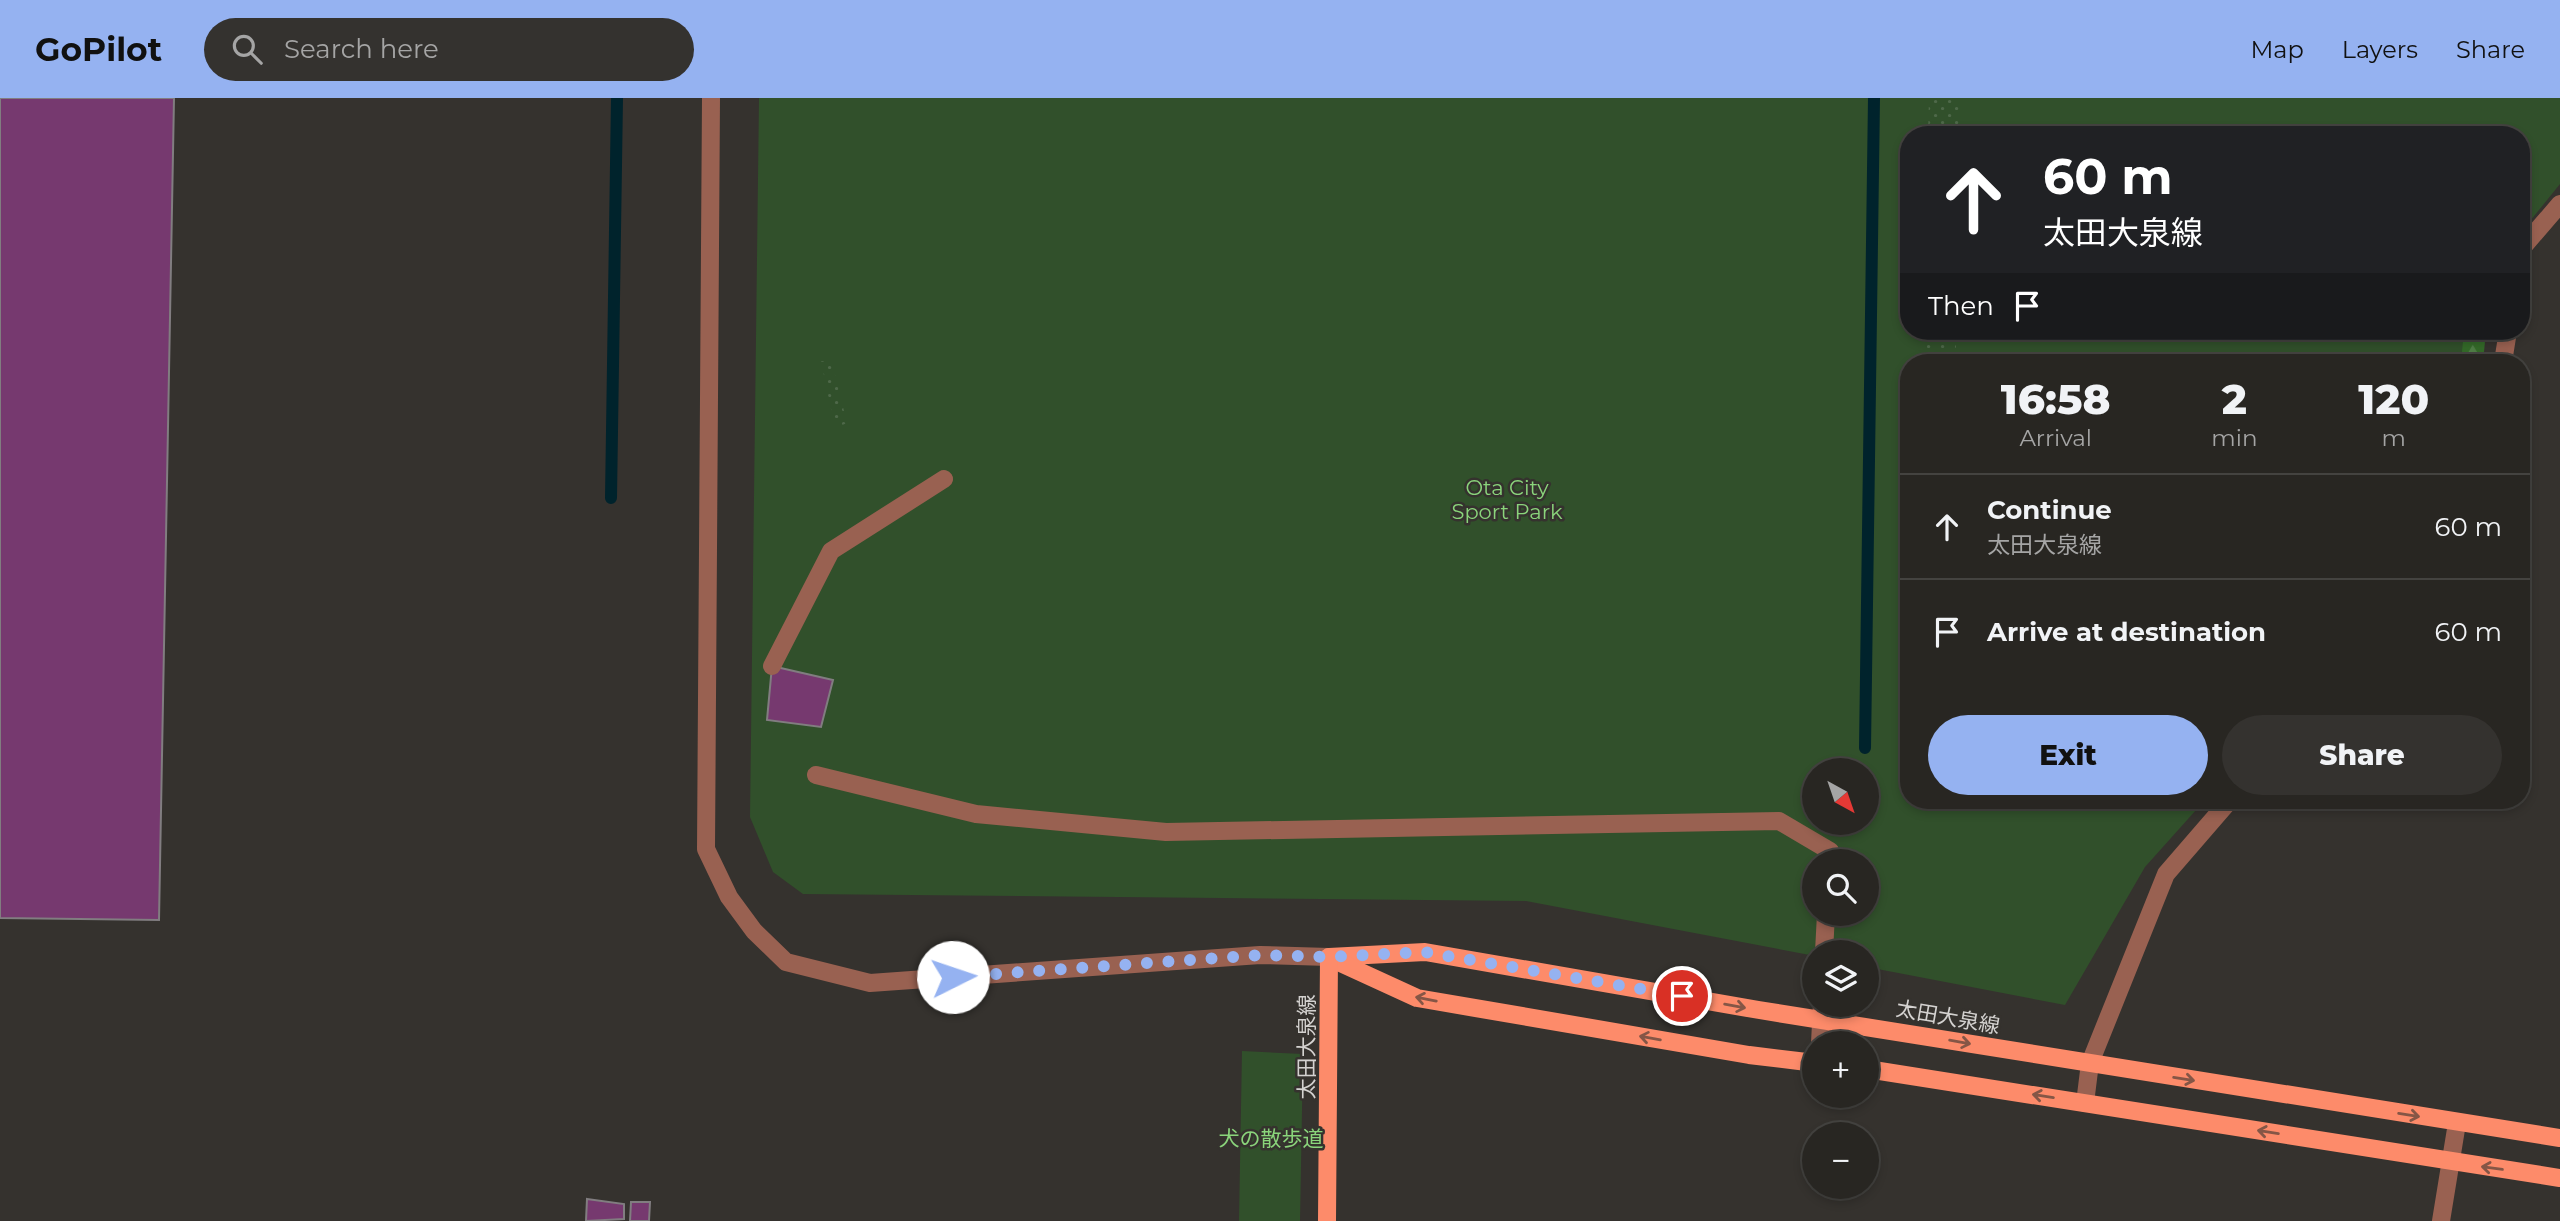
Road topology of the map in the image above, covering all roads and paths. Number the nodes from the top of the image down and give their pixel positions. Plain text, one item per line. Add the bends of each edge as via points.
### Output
1 (711, 98) edge
2 (2560, 204) edge
3 (2530, 239) edge
4 (944, 480) dead end
5 (772, 666) dead end
6 (816, 775) dead end
7 (2222, 809) edge
8 (1827, 849) edge
9 (1329, 957) junction
10 (1802, 1008) edge
11 (1852, 1017) edge
12 (1802, 1061) edge
13 (2090, 1063) junction
14 (1879, 1071) edge
15 (2085, 1103) junction
16 (2457, 1123) junction
17 (2560, 1138) edge
18 (2451, 1162) junction
19 (2560, 1178) edge
20 (1326, 1221) edge
21 (2441, 1221) edge

1 - 9 street via 706,849 729,897 754,931 786,962 870,983 1260,955
2 - 3 street
4 - 5 street via 831,551
6 - 8 street via 976,814 1166,832 1779,821
7 - 13 street via 2166,874
9 -> 10 main road, 太田大泉線 via 1424,952
12 -> 9 main road via 1417,998
9 - 20 main road, 太田大泉線
11 -> 13 main road, 太田大泉線
13 - 15 street
13 -> 16 main road, 太田大泉線
15 -> 14 main road
18 -> 15 main road
16 - 17 main road, 太田大泉線
16 - 18 street
19 -> 18 main road
18 - 21 street

